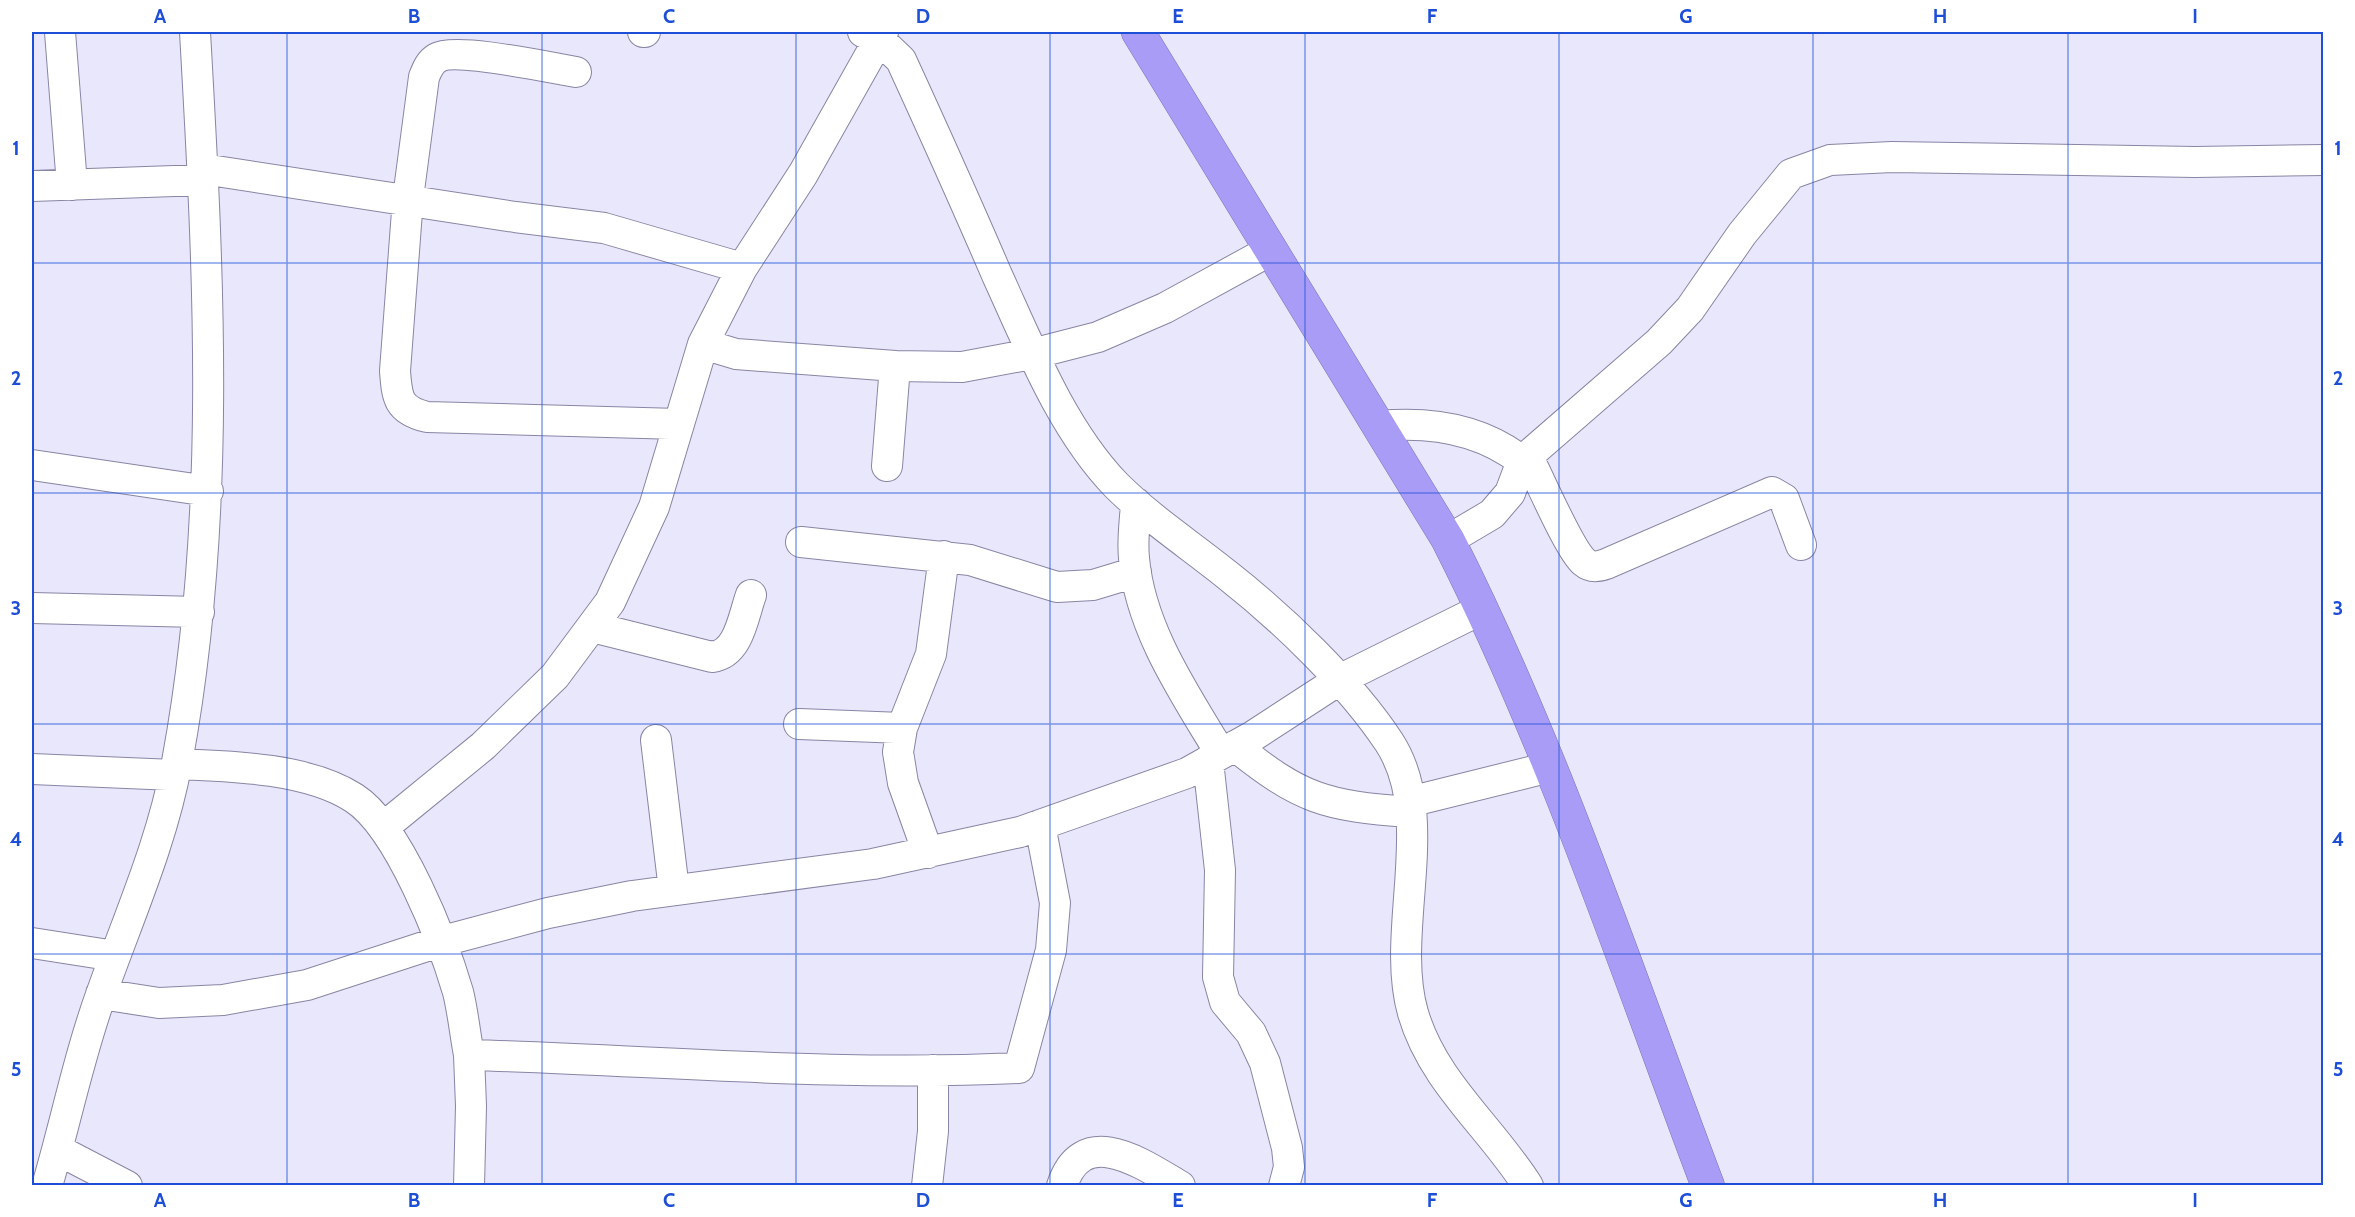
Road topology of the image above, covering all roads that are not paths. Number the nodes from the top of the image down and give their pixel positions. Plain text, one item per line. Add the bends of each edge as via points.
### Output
1 (60, 32) edge
2 (195, 32) edge
3 (875, 34) edge
4 (1145, 34) edge
5 (576, 72) dead end
6 (2324, 160) edge
7 (203, 175) junction
8 (72, 185) junction
9 (32, 186) edge
10 (408, 198) junction
11 (1271, 250) junction
12 (742, 268) junction
13 (703, 344) junction
14 (1032, 354) junction
15 (895, 366) junction
16 (679, 424) junction
17 (1379, 426) junction
18 (1525, 459) junction
19 (32, 465) edge
20 (886, 466) dead end
21 (208, 491) junction
22 (1136, 503) junction
23 (1448, 540) junction
24 (801, 542) dead end
25 (1801, 545) dead end
26 (944, 556) junction
27 (1136, 572) junction
28 (751, 595) dead end
29 (32, 608) edge
30 (1482, 609) junction
31 (199, 612) junction
32 (592, 627) junction
33 (1339, 680) junction
34 (799, 723) dead end
35 (902, 728) junction
36 (656, 740) dead end
37 (1221, 754) junction
38 (1550, 767) junction
39 (32, 769) edge
40 (175, 770) junction
41 (1409, 807) junction
42 (1040, 825) junction
43 (385, 826) junction
44 (928, 853) junction
45 (674, 890) junction
46 (439, 942) junction
47 (32, 943) edge
48 (115, 956) junction
49 (101, 994) junction
50 (469, 1055) junction
51 (933, 1070) junction
52 (58, 1150) junction
53 (47, 1185) edge
54 (127, 1185) edge
55 (468, 1185) edge
56 (927, 1185) edge
57 (1062, 1185) edge
58 (1180, 1185) edge
59 (1284, 1185) edge
60 (1528, 1185) edge
61 (1708, 1185) edge

1 - 8 street
2 - 7 street
3 - 12 street via 803,174
3 - 14 street via 901,60
4 - 11 highway
5 - 10 street via 457,54 436,58 424,77
6 - 18 street via 1892,157 1830,160 1791,174 1742,234 1690,309 1659,342
7 - 8 street
7 - 10 street
7 - 21 street via 210,382
8 - 9 street
10 - 12 street via 604,228
10 - 16 street via 395,371 397,392 402,405 411,413 427,417
11 - 14 street via 1098,337
11 - 17 highway
12 - 13 street
13 - 15 street via 736,354
13 - 16 street
14 - 15 street via 962,367
14 - 22 street via 1080,439
15 - 20 street
16 - 32 street via 654,507 610,602
17 - 18 street via 1417,424 1481,436
17 - 23 highway
18 - 23 street via 1510,493 1492,514
18 - 25 street via 1576,551 1590,565 1606,564 1772,492 1784,499
19 - 21 street
21 - 31 street
22 - 27 street
22 - 33 street via 1230,577
23 - 30 highway
24 - 26 street
26 - 27 street via 991,564 1058,587 1093,585
26 - 35 street via 931,654
27 - 37 street via 1162,655
28 - 32 street via 733,645 721,656
29 - 31 street
30 - 33 street
30 - 38 highway via 1531,715
31 - 40 street
32 - 43 street via 555,676 483,746
33 - 37 street
33 - 41 street via 1391,744 1407,786
34 - 35 street
35 - 44 street via 899,766
36 - 45 street
37 - 41 street via 1321,800 1358,808
37 - 42 street via 1186,773
37 - 59 street via 1218,977 1225,1002 1251,1033 1265,1063 1287,1148 1289,1167
38 - 41 street
38 - 61 highway
39 - 40 street
40 - 43 street via 247,767 312,780 354,798
40 - 48 street via 156,850
41 - 60 street via 1412,835 1406,974 1413,1014 1432,1060 1464,1106 1509,1155
42 - 44 street
42 - 51 street via 1055,903 1051,950 1019,1068
43 - 46 street via 413,877
44 - 45 street
45 - 46 street via 548,913
46 - 49 street via 306,985 224,1000 159,1003
46 - 50 street via 458,993
47 - 48 street
48 - 49 street
49 - 52 street
50 - 51 street
50 - 55 street
51 - 56 street via 933,1131
52 - 53 street
52 - 54 street
57 - 58 street via 1081,1158 1103,1151 1131,1157

